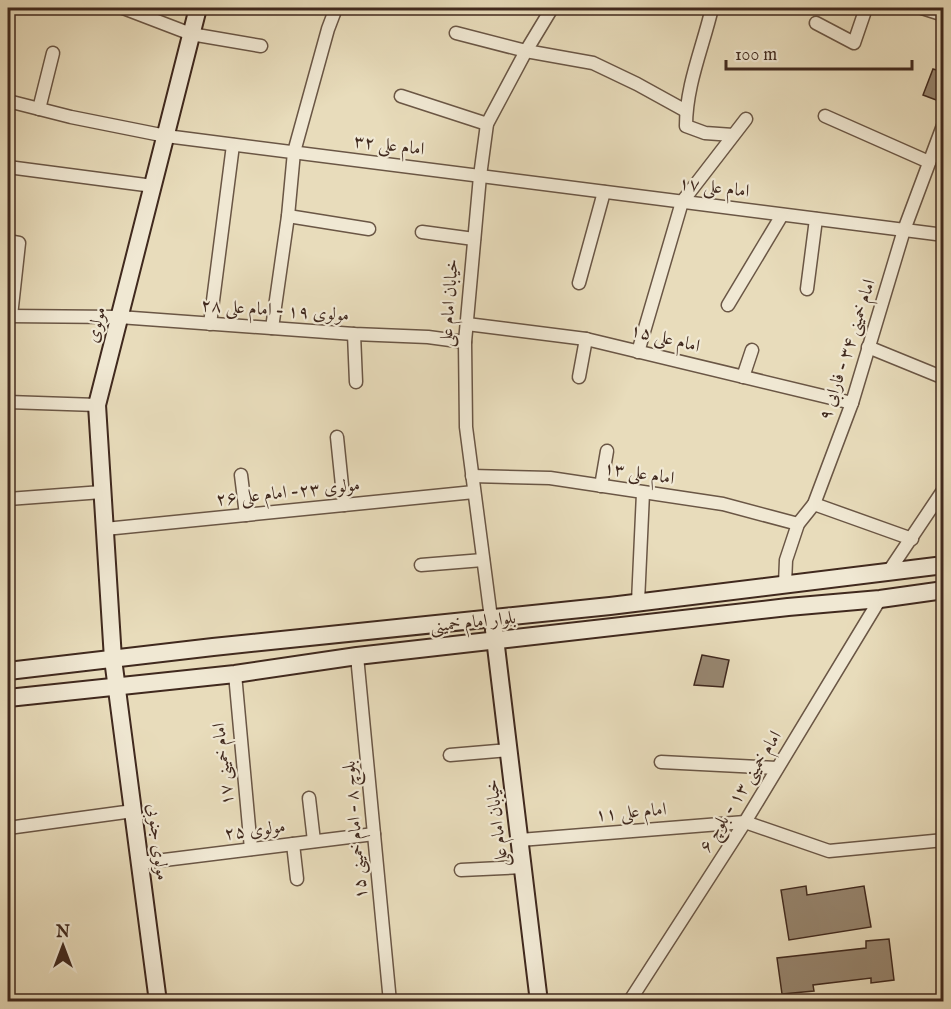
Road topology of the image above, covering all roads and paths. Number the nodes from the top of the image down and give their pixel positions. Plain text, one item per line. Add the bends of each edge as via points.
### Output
1 (123, 8) edge
2 (198, 8) edge
3 (336, 8) edge
4 (552, 8) edge
5 (712, 8) edge
6 (866, 8) edge
7 (922, 8) edge
8 (944, 15) edge
9 (816, 23) dead end
10 (456, 33) dead end
11 (191, 34) junction
12 (261, 46) dead end
13 (526, 51) junction
14 (53, 53) dead end
15 (401, 96) dead end
16 (8, 100) edge
17 (39, 109) junction
18 (686, 111) junction
19 (825, 116) dead end
20 (746, 119) dead end
21 (944, 123) edge
22 (487, 124) junction
23 (734, 135) junction
24 (166, 136) junction
25 (233, 145) junction
26 (294, 152) junction
27 (929, 162) junction
28 (8, 167) edge
29 (480, 176) junction
30 (153, 186) junction
31 (604, 192) junction
32 (682, 202) junction
33 (782, 215) junction
34 (288, 216) junction
35 (816, 219) junction
36 (369, 229) dead end
37 (904, 230) junction
38 (422, 232) dead end
39 (944, 235) edge
40 (474, 239) junction
41 (8, 241) edge
42 (579, 283) dead end
43 (807, 289) dead end
44 (728, 305) dead end
45 (9, 316) edge
46 (119, 317) junction
47 (210, 324) junction
48 (467, 324) junction
49 (272, 328) junction
50 (354, 334) junction
51 (586, 339) junction
52 (465, 342) junction
53 (868, 347) junction
54 (752, 350) dead end
55 (638, 351) junction
56 (579, 377) dead end
57 (743, 377) junction
58 (944, 378) edge
59 (356, 382) dead end
60 (8, 402) edge
61 (852, 403) junction
62 (97, 405) junction
63 (337, 437) dead end
64 (607, 451) dead end
65 (241, 475) dead end
66 (472, 476) junction
67 (601, 486) junction
68 (944, 489) edge
69 (102, 492) junction
70 (474, 492) junction
71 (643, 493) junction
72 (8, 499) edge
73 (814, 504) junction
74 (344, 505) junction
75 (246, 515) junction
76 (798, 524) junction
77 (105, 529) junction
78 (912, 539) junction
79 (483, 560) junction
80 (421, 565) dead end
81 (944, 565) edge
82 (889, 572) junction
83 (785, 584) junction
84 (944, 590) edge
85 (880, 599) junction
86 (638, 602) junction
87 (491, 618) junction
88 (496, 639) junction
89 (357, 656) junction
90 (113, 658) junction
91 (8, 671) edge
92 (235, 674) junction
93 (117, 688) junction
94 (8, 698) edge
95 (509, 750) junction
96 (450, 755) dead end
97 (662, 762) dead end
98 (777, 768) junction
99 (309, 798) dead end
100 (133, 811) junction
101 (745, 822) junction
102 (8, 828) edge
103 (374, 834) junction
104 (520, 840) junction
105 (944, 840) edge
106 (314, 841) junction
107 (293, 844) junction
108 (251, 849) junction
109 (140, 863) junction
110 (523, 867) junction
111 (461, 870) dead end
112 (297, 879) dead end
113 (158, 1002) edge
114 (390, 1002) edge
115 (539, 1002) edge
116 (629, 1002) edge

1 - 11 street
2 - 11 main road, مولوی
3 - 26 street
4 - 13 street, خیابان امام علی
5 - 18 street
6 - 9 street via 854,43
7 - 8 street
10 - 13 street
11 - 12 street
11 - 24 main road, مولوی
13 - 18 street via 593,63
13 - 22 street, خیابان امام علی
14 - 17 street
15 - 22 street
16 - 17 street, امام علی ۳۲
17 - 24 street, امام علی ۳۲
18 - 23 street via 686,126 705,134
19 - 27 street
20 - 23 street
21 - 27 street, امام خمینی ۳۴ - فارابی ۹
22 - 29 street, خیابان امام علی
23 - 32 street
24 - 25 street, امام علی ۳۲
24 - 30 main road, مولوی
25 - 26 street, امام علی ۳۲
25 - 47 street
26 - 29 street, امام علی ۳۲
26 - 34 street
27 - 37 street, امام خمینی ۳۴ - فارابی ۹
28 - 30 street
29 - 31 street, امام علی ۱۷
29 - 40 street, خیابان امام علی
30 - 46 main road, مولوی
31 - 32 street, امام علی ۱۷
31 - 42 street
32 - 33 street, امام علی ۱۷
32 - 55 street
33 - 35 street, امام علی ۱۷
33 - 44 street
34 - 36 street
34 - 49 street
35 - 37 street, امام علی ۱۷
35 - 43 street
37 - 39 street, امام علی ۱۷
37 - 53 street, امام خمینی ۳۴ - فارابی ۹
38 - 40 street
40 - 48 street, خیابان امام علی
41 - 45 street via 19,243
45 - 46 street, مولوی ۱۹ - امام علی ۲۸
46 - 47 street, مولوی ۱۹ - امام علی ۲۸
46 - 62 main road, مولوی
47 - 49 street, مولوی ۱۹ - امام علی ۲۸
48 - 51 street, امام علی ۱۵
48 - 52 street, خیابان امام علی
49 - 50 street, مولوی ۱۹ - امام علی ۲۸
50 - 52 street, مولوی ۱۹ - امام علی ۲۸
50 - 59 street
51 - 55 street, امام علی ۱۵
51 - 56 street
52 - 66 street, خیابان امام علی via 466,427
53 - 58 street
53 - 61 street, امام خمینی ۳۴ - فارابی ۹
54 - 57 street
55 - 57 street, امام علی ۱۵
57 - 61 street, امام علی ۱۵
60 - 62 street
61 - 73 street, امام خمینی ۳۴ - فارابی ۹
62 - 69 main road, مولوی
63 - 74 street
64 - 67 street
65 - 75 street
66 - 67 street, امام علی ۱۳ via 550,478
66 - 70 street, خیابان امام علی
67 - 71 street, امام علی ۱۳
68 - 78 street
69 - 72 street
69 - 77 main road, مولوی
70 - 74 street, مولوی ۲۳- امام علی ۲۶
70 - 79 street, خیابان امام علی
71 - 76 street, امام علی ۱۳ via 723,504
71 - 86 street
73 - 76 street, امام خمینی ۳۴ - فارابی ۹
73 - 78 street
74 - 75 street, مولوی ۲۳- امام علی ۲۶
75 - 77 street, مولوی ۲۳- امام علی ۲۶
76 - 83 street, امام خمینی ۳۴ - فارابی ۹ via 786,560
77 - 90 main road, مولوی
78 - 82 street
79 - 80 street
79 - 87 street, خیابان امام علی
81 - 82 main road, بلوار امام خمینی
82 - 83 main road, بلوار امام خمینی
83 - 86 main road, بلوار امام خمینی
84 - 85 main road, بلوار امام خمینی
85 - 88 main road, بلوار امام خمینی
85 - 98 street, امام خمینی ۱۳ - بلوچ ۶
86 - 87 main road, بلوار امام خمینی
87 - 88 main road, خیابان امام علی
87 - 90 main road, بلوار امام خمینی
88 - 89 main road, بلوار امام خمینی
88 - 95 main road, خیابان امام علی
89 - 92 main road, بلوار امام خمینی
89 - 103 street, بلوچ ۸ - امام خمینی ۱۵
90 - 91 main road, بلوار امام خمینی
90 - 93 main road, مولوی جنوبی
92 - 93 main road, بلوار امام خمینی
92 - 108 street, امام خمینی ۱۷
93 - 94 main road, بلوار امام خمینی
93 - 100 main road, مولوی جنوبی
95 - 96 street
95 - 104 main road, خیابان امام علی
97 - 98 street
98 - 101 street, امام خمینی ۱۳ - بلوچ ۶
99 - 106 street
100 - 102 street
100 - 109 main road, مولوی جنوبی
101 - 104 street, امام علی ۱۱
101 - 105 street via 829,851
101 - 116 street, امام خمینی ۱۳ - بلوچ ۶
103 - 106 street, مولوی ۲۵
103 - 114 street, بلوچ ۸ - امام خمینی ۱۵
104 - 110 main road, خیابان امام علی
106 - 107 street, مولوی ۲۵
107 - 108 street, مولوی ۲۵
107 - 112 street
108 - 109 street, مولوی ۲۵
109 - 113 main road, مولوی جنوبی
110 - 111 street
110 - 115 main road, خیابان امام علی

